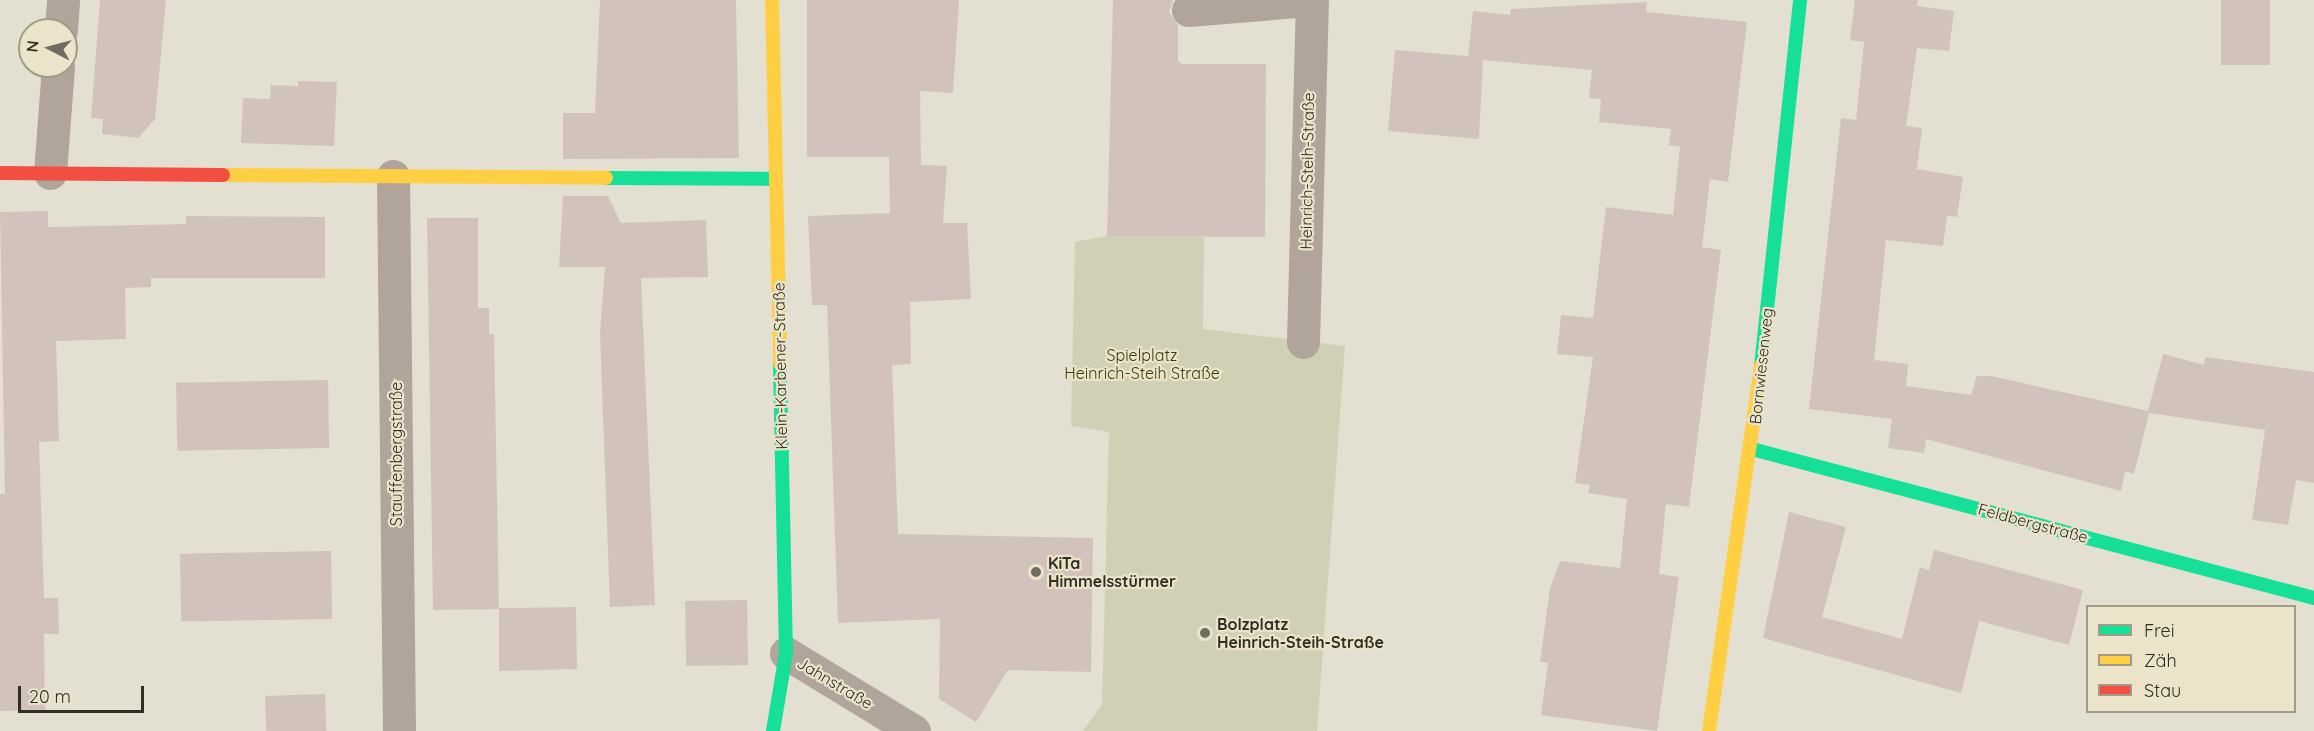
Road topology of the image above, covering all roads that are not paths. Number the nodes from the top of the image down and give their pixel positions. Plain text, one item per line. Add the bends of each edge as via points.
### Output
1 (63, 0) edge
2 (772, 0) edge
3 (1310, 0) edge
4 (1800, 0) edge
5 (1188, 10) dead end
6 (62, 18) edge
7 (57, 78) edge
8 (0, 173) edge
9 (50, 173) junction
10 (393, 176) junction
11 (776, 179) junction
12 (1303, 342) dead end
13 (1752, 448) junction
14 (2314, 598) edge
15 (786, 653) junction
16 (399, 731) edge
17 (773, 731) edge
18 (914, 731) edge
19 (1709, 731) edge

1 - 6 street
2 - 11 street, Klein-Karbener-Straße
3 - 5 street, Heinrich-Steih-Straße
3 - 12 street, Heinrich-Steih-Straße
4 - 13 street, Bornwiesenweg
7 - 9 street
8 - 9 street
9 - 10 street
10 - 11 street
10 - 16 street, Stauffenbergstraße
11 - 15 street, Klein-Karbener-Straße
13 - 14 street, Feldbergstraße
13 - 19 street, Bornwiesenweg
15 - 17 street, Klein-Karbener-Straße
15 - 18 street, Jahnstraße

